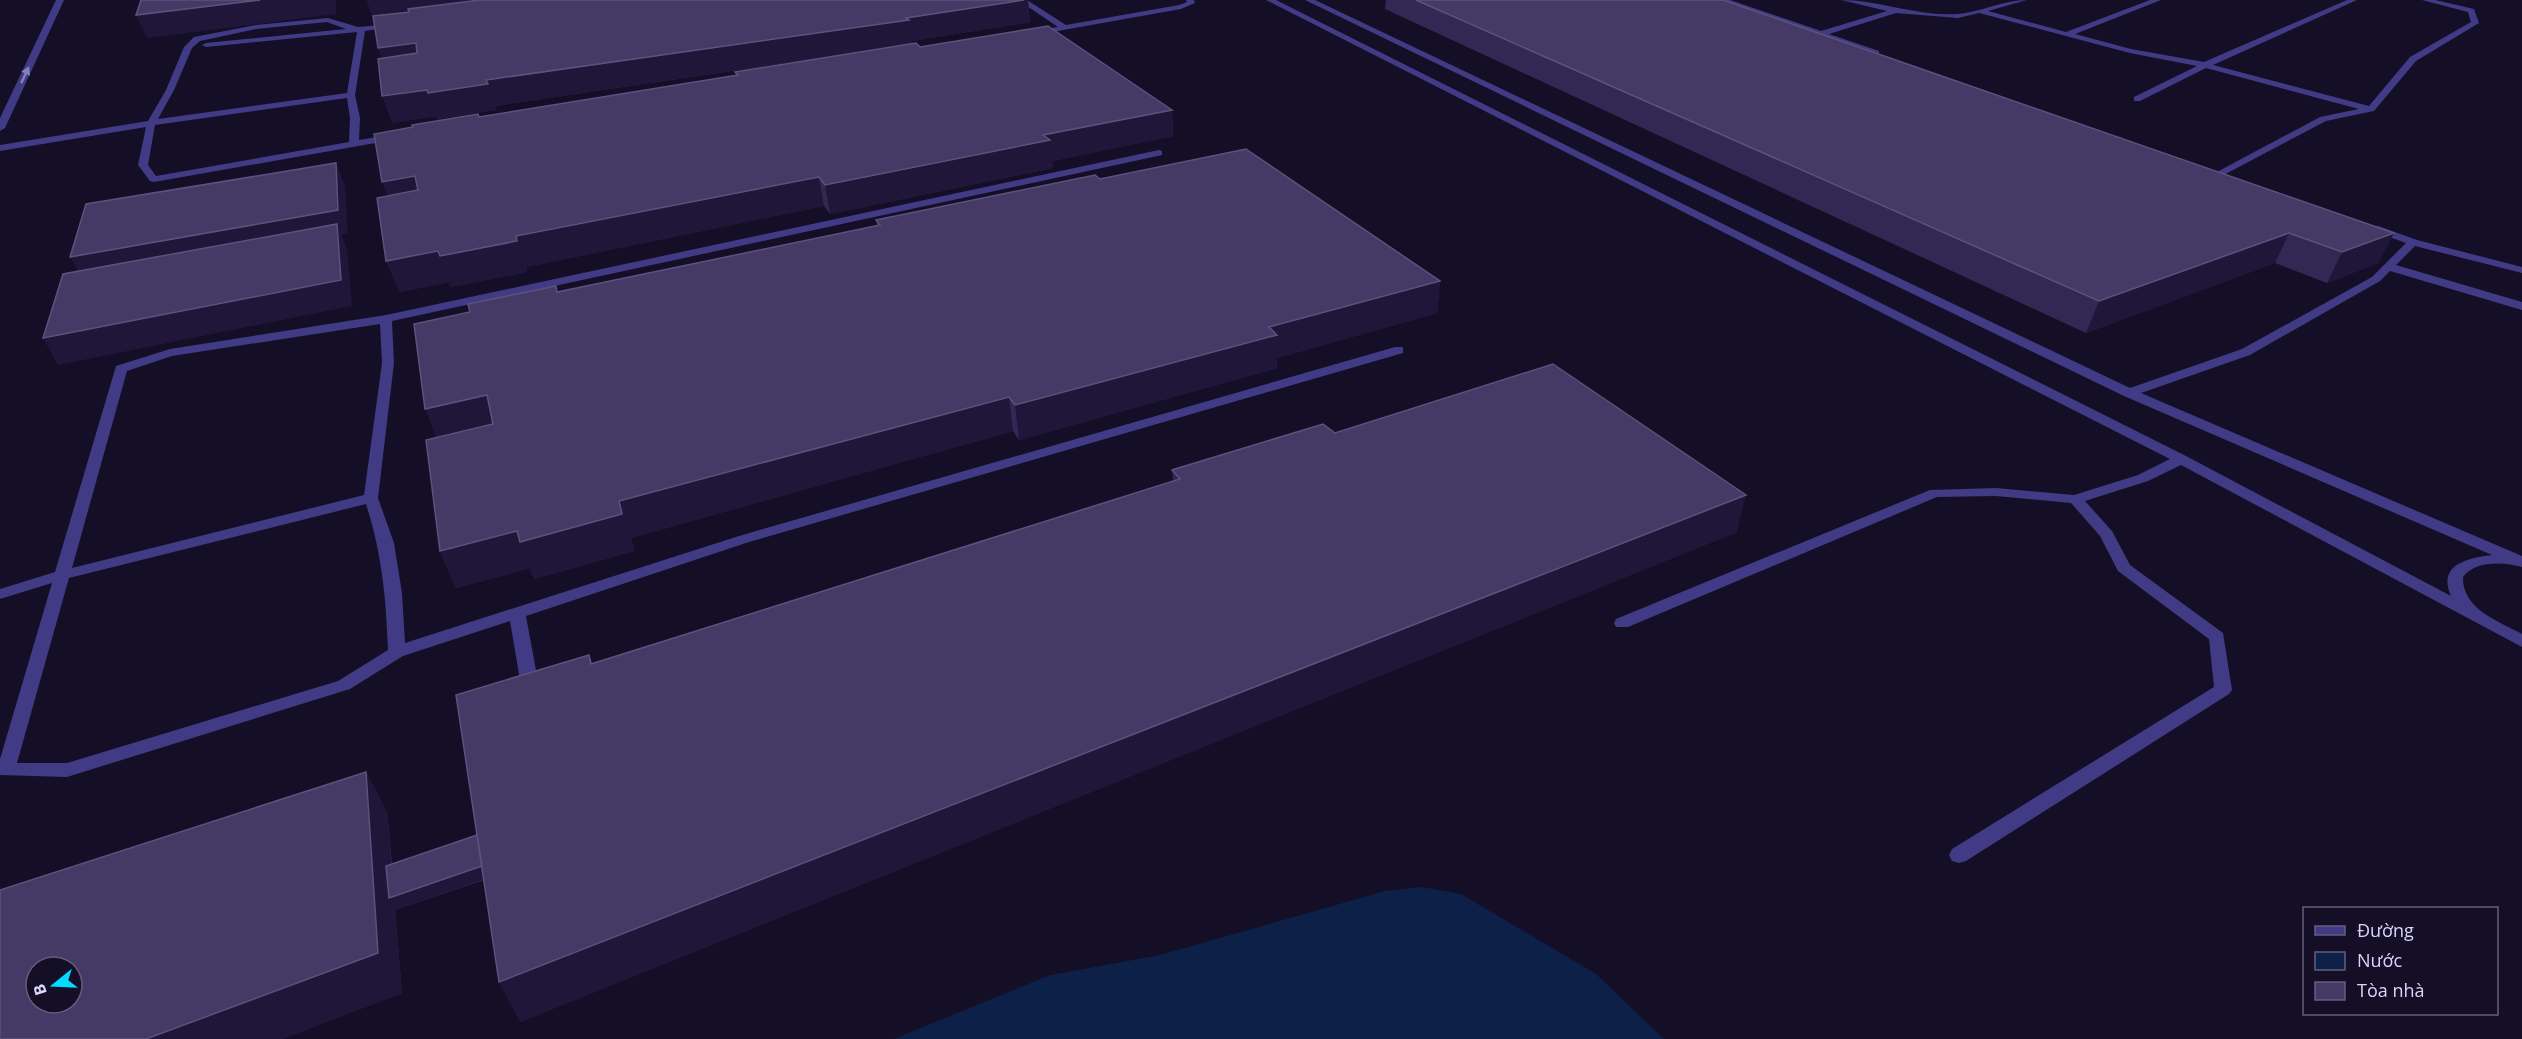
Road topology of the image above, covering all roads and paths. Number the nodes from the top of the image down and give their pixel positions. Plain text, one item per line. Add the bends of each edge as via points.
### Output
1 (60, 0) edge
2 (1022, 0) edge
3 (1190, 0) edge
4 (1270, 0) edge
5 (1309, 0) edge
6 (1723, 0) edge
7 (1845, 0) edge
8 (2023, 0) edge
9 (2157, 0) edge
10 (2353, 0) edge
11 (2426, 0) edge
12 (1896, 11) junction
13 (1980, 11) junction
14 (407, 25) edge
15 (1065, 28) junction
16 (361, 31) junction
17 (1030, 34) edge
18 (1821, 34) junction
19 (2067, 34) junction
20 (188, 47) junction
21 (1887, 57) edge
22 (2205, 65) junction
23 (351, 95) junction
24 (2137, 99) dead end
25 (1528, 105) junction
26 (2371, 109) junction
27 (1492, 112) junction
28 (151, 123) junction
29 (0, 129) edge
30 (411, 134) edge
31 (354, 144) junction
32 (0, 148) edge
33 (1159, 153) dead end
34 (2207, 171) edge
35 (2218, 175) junction
36 (2229, 178) edge
37 (2363, 224) edge
38 (2413, 242) junction
39 (2389, 267) junction
40 (2522, 270) edge
41 (2522, 306) edge
42 (386, 319) junction
43 (1399, 350) dead end
44 (2129, 393) junction
45 (2181, 459) junction
46 (370, 498) junction
47 (2075, 499) junction
48 (2518, 560) edge
49 (62, 575) junction
50 (0, 594) edge
51 (517, 611) junction
52 (2477, 618) junction
53 (1622, 622) dead end
54 (2522, 641) edge
55 (397, 652) junction
56 (531, 692) edge
57 (1959, 855) dead end

29 -> 1 street
2 - 15 street
3 - 15 street via 1191,3 1180,7
4 - 27 street
5 - 25 street
6 - 18 street
7 - 12 street
8 - 13 street
9 - 19 street
10 - 22 street
11 - 26 street via 2470,11 2475,23 2413,59
12 - 13 street via 1958,16
12 - 18 street
13 - 19 street
14 - 16 street
15 - 17 street
16 - 20 street
16 - 20 street via 328,20 298,22 221,33 197,39
16 - 23 street
18 - 21 street
19 - 22 street
20 - 28 street
22 - 24 street
22 - 26 street
23 - 28 street
23 - 31 street
25 - 27 street
25 - 44 street
26 - 35 street via 2323,119
27 - 45 street
28 - 31 street via 143,165 154,179
28 - 32 street
30 - 31 street
33 - 42 street
34 - 35 street
35 - 36 street
37 - 38 street
38 - 39 street
38 - 40 street
39 - 41 street
39 - 44 street via 2376,279 2246,352
42 - 46 street via 388,363
42 - 49 street via 170,353 121,369
43 - 51 street via 744,539
44 - 48 street
45 - 47 street via 2143,478
45 - 52 street
46 - 49 street
46 - 55 street via 386,543
47 - 53 street via 1996,492 1935,493
47 - 57 street via 2107,534 2124,567 2217,637 2223,690
48 - 52 street via 2477,560 2456,572 2455,592
49 - 50 street
49 - 55 street via 6,770 66,770 89,764 345,685
51 - 55 street
51 - 56 street
52 - 54 street

